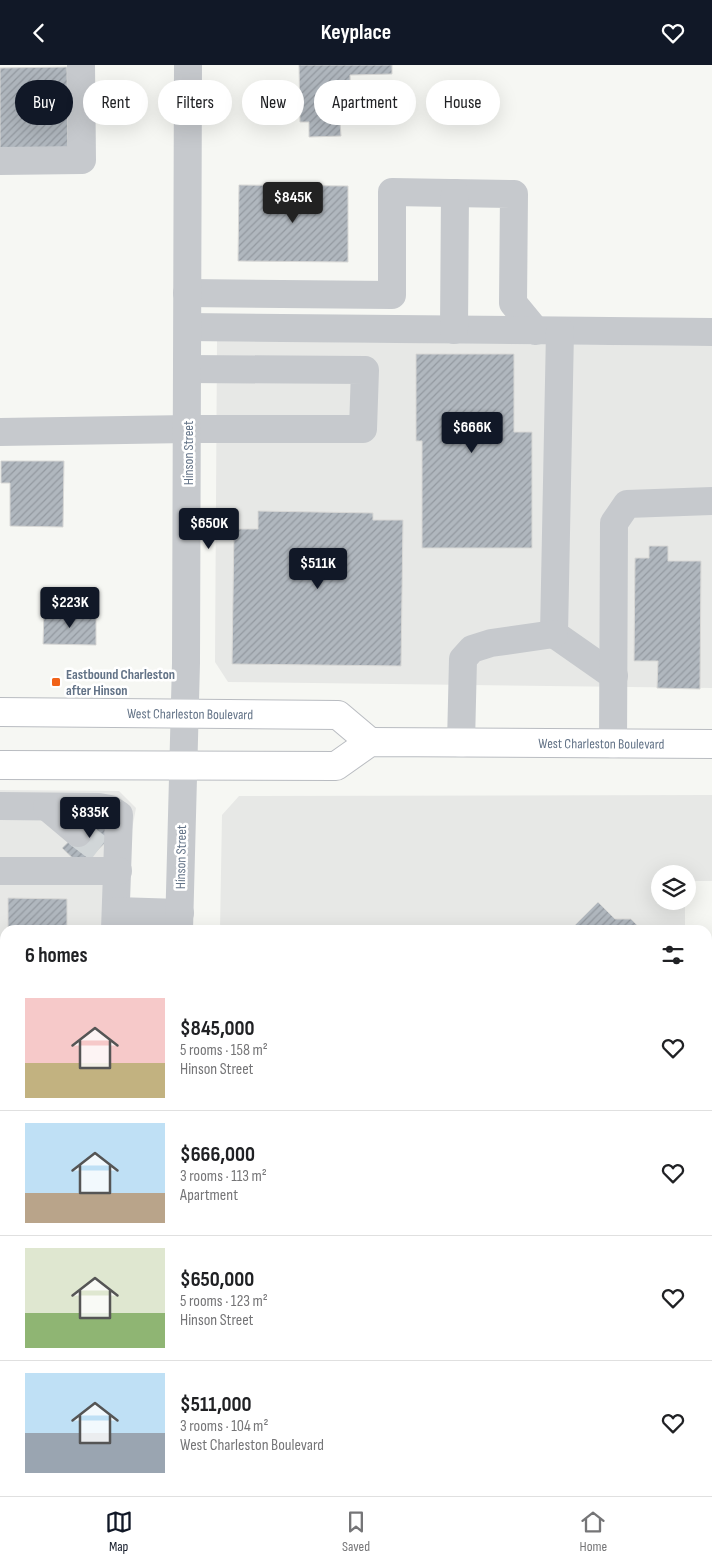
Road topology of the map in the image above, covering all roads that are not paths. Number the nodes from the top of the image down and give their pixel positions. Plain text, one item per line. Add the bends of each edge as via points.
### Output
1 (81, 65) edge
2 (188, 65) edge
3 (0, 161) edge
4 (455, 193) junction
5 (187, 293) junction
6 (188, 327) junction
7 (454, 330) junction
8 (548, 331) junction
9 (712, 331) edge
10 (188, 369) junction
11 (188, 429) junction
12 (0, 432) edge
13 (712, 501) edge
14 (554, 634) junction
15 (614, 676) junction
16 (0, 712) edge
17 (186, 714) junction
18 (370, 742) junction
19 (461, 743) junction
20 (613, 744) junction
21 (712, 744) edge
22 (0, 765) edge
23 (184, 766) junction
24 (0, 806) edge
25 (47, 807) junction
26 (103, 851) junction
27 (0, 871) edge
28 (116, 921) edge
29 (180, 922) edge

1 - 3 street via 82,160
2 - 5 street, Hinson Street
4 - 5 street via 392,192 392,295
4 - 7 street
4 - 8 street via 514,194 513,303
5 - 6 street, Hinson Street
6 - 7 street
6 - 10 street, Hinson Street
7 - 8 street
8 - 9 street
8 - 14 street
10 - 11 street, Hinson Street
10 - 11 street via 364,370 363,429
11 - 12 street
11 - 17 street, Hinson Street
13 - 15 street via 627,504 614,523
14 - 15 street
14 - 19 street via 491,643 472,649 463,659
15 - 20 street
16 - 17 main road, West Charleston Boulevard
17 - 18 main road, West Charleston Boulevard via 338,715
17 - 23 street, Hinson Street
18 - 19 main road, West Charleston Boulevard
18 - 23 main road via 336,766
19 - 20 main road, West Charleston Boulevard
20 - 21 main road, West Charleston Boulevard
22 - 23 main road
23 - 29 street, Hinson Street
24 - 25 street
25 - 26 street
25 - 26 street via 99,807 119,815
26 - 27 street
26 - 28 street
28 - 29 street

